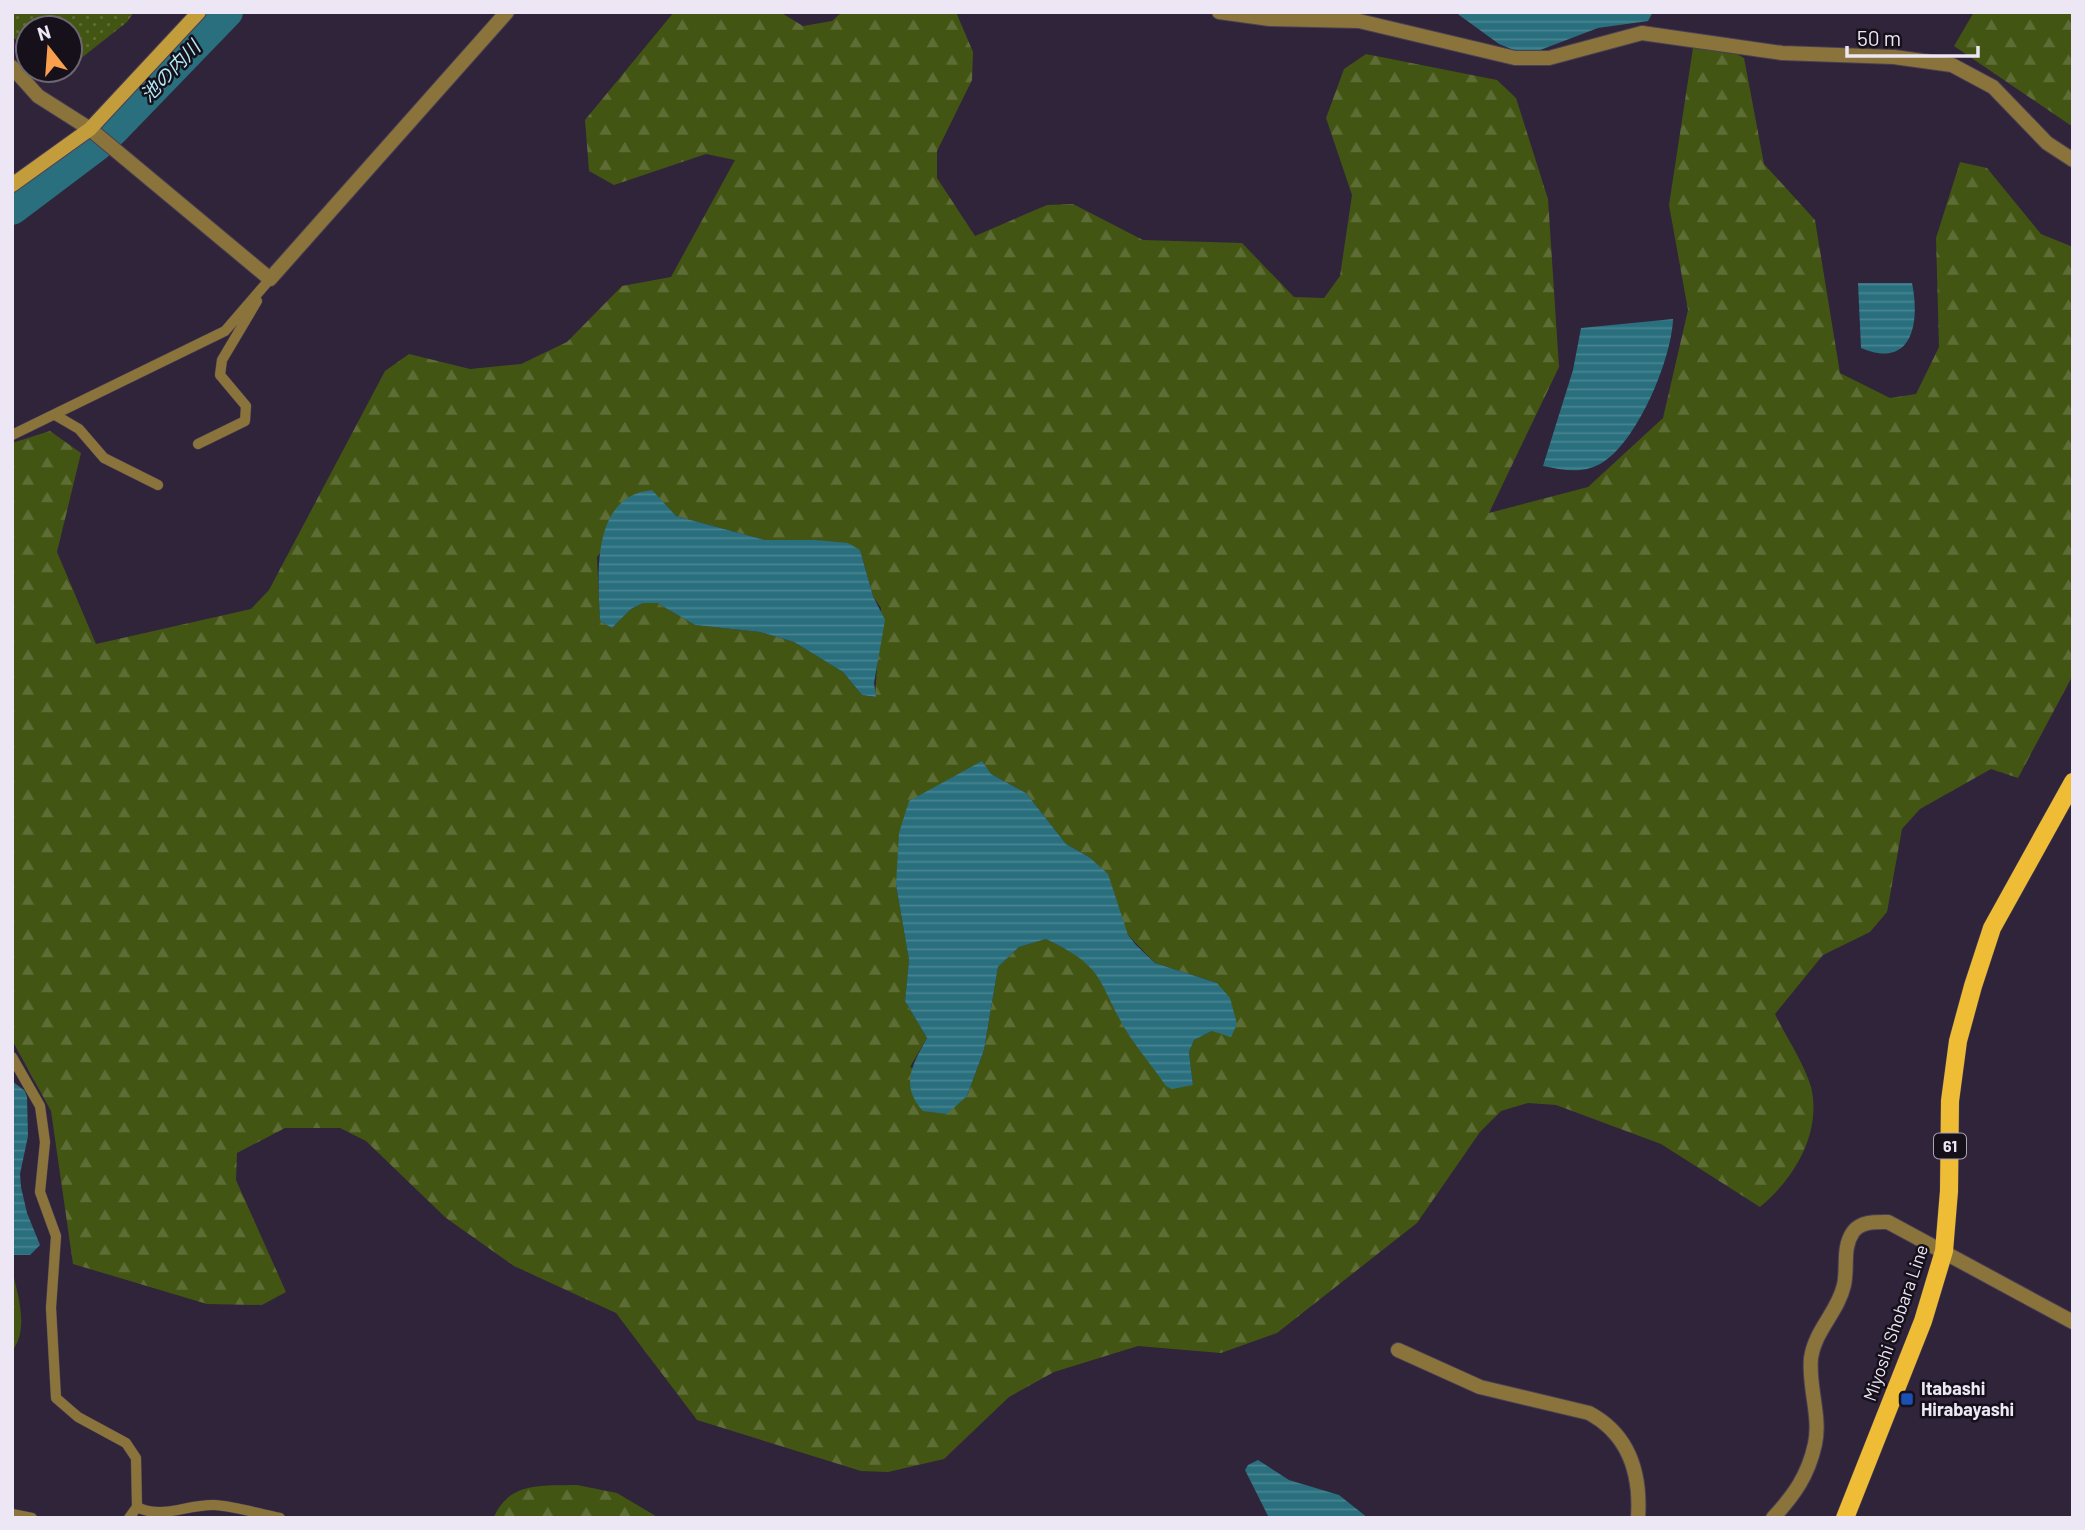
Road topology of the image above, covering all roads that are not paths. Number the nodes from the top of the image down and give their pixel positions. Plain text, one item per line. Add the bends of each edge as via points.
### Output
1 (199, 12) edge
2 (507, 12) edge
3 (1219, 12) edge
4 (12, 67) edge
5 (90, 128) junction
6 (2073, 160) edge
7 (12, 185) edge
8 (270, 279) junction
9 (55, 415) junction
10 (12, 435) edge
11 (198, 444) dead end
12 (158, 485) dead end
13 (2073, 782) edge
14 (2067, 803) edge
15 (12, 1057) edge
16 (1944, 1251) junction
17 (2073, 1322) edge
18 (1398, 1350) dead end
19 (137, 1507) junction
20 (12, 1514) edge
21 (32, 1518) edge
22 (129, 1518) edge
23 (280, 1518) edge
24 (1638, 1518) edge
25 (1773, 1518) edge
26 (1845, 1518) edge

1 - 5 street
2 - 8 street
3 - 6 street via 1270,19 1359,21 1515,58 1549,58 1642,33 1782,53 1894,57 1952,65 1993,87 2047,143
4 - 5 street via 38,96
5 - 7 street
5 - 8 street
8 - 9 lane via 225,331
8 - 11 lane via 222,360 220,375 246,406 245,421
9 - 10 lane
9 - 12 lane via 79,429 104,458
13 - 14 main road, Miyoshi Shobara Line / 61
14 - 16 main road, Miyoshi Shobara Line / 61 via 1992,928 1958,1041 1950,1101
15 - 19 lane via 40,1106 45,1142 40,1192 56,1236 51,1308 56,1398 78,1417 126,1443 136,1458
16 - 17 street
16 - 25 street via 1888,1222 1869,1222 1854,1231 1845,1255 1844,1284 1817,1336 1811,1359 1815,1443 1799,1489
16 - 26 main road, Miyoshi Shobara Line / 61 via 1923,1321
18 - 24 street via 1480,1387 1602,1420 1627,1447 1640,1488
19 - 22 lane
19 - 23 lane via 148,1512 178,1512 212,1505
20 - 21 lane

